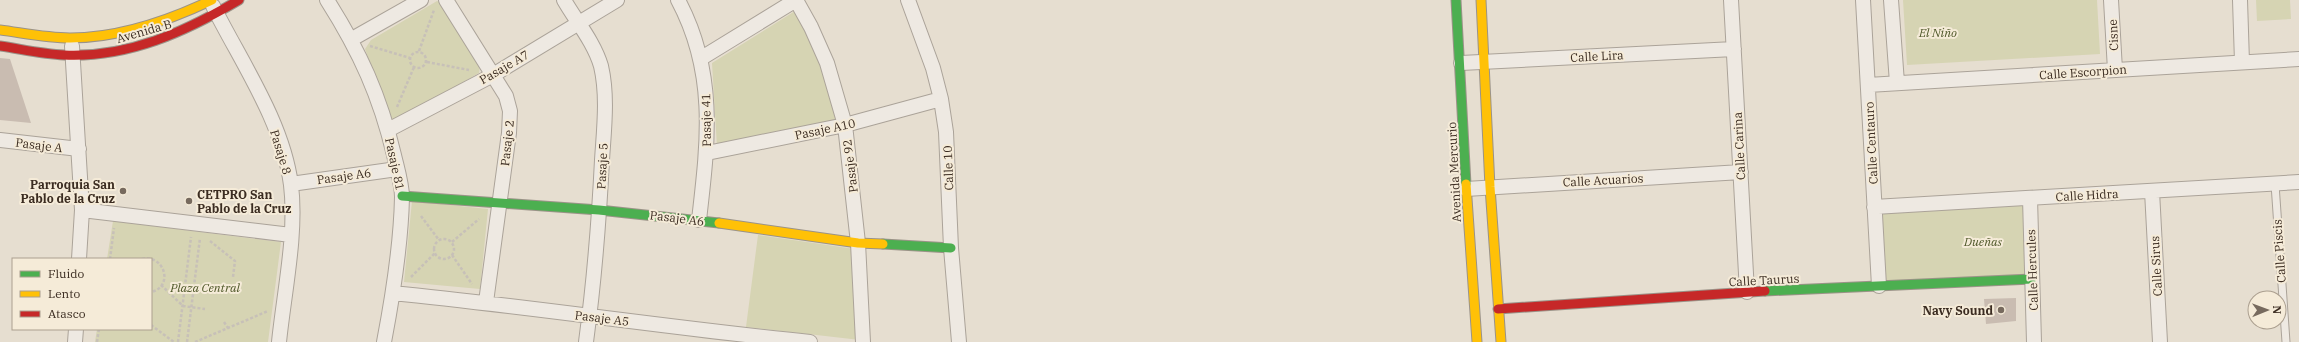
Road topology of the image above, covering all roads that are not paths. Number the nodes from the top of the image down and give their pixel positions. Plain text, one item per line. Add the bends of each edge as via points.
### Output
1 (211, 0) edge
2 (239, 0) edge
3 (327, 0) edge
4 (421, 0) edge
5 (564, 0) edge
6 (617, 0) edge
7 (678, 0) edge
8 (796, 0) edge
9 (908, 0) edge
10 (1456, 0) edge
11 (1482, 0) edge
12 (1731, 0) edge
13 (1863, 0) edge
14 (1891, 0) edge
15 (2111, 0) edge
16 (2240, 0) edge
17 (442, 2) edge
18 (217, 14) junction
19 (577, 23) junction
20 (0, 30) edge
21 (72, 38) junction
22 (352, 39) junction
23 (0, 46) edge
24 (1734, 49) junction
25 (72, 55) junction
26 (700, 59) junction
27 (2299, 59) edge
28 (1484, 62) junction
29 (2242, 62) junction
30 (1461, 63) junction
31 (2115, 70) junction
32 (493, 75) junction
33 (1897, 84) junction
34 (1868, 85) junction
35 (941, 98) junction
36 (845, 125) junction
37 (388, 130) junction
38 (0, 140) edge
39 (79, 149) junction
40 (706, 153) junction
41 (397, 169) junction
42 (1741, 172) junction
43 (2299, 182) edge
44 (291, 184) junction
45 (2275, 184) junction
46 (1490, 187) junction
47 (1466, 189) junction
48 (2152, 191) junction
49 (402, 196) junction
50 (2030, 198) junction
51 (499, 202) junction
52 (1874, 207) junction
53 (82, 210) junction
54 (600, 210) junction
55 (699, 220) junction
56 (291, 235) junction
57 (858, 243) junction
58 (951, 248) junction
59 (79, 258) edge
60 (2032, 279) junction
61 (1879, 286) junction
62 (1747, 292) junction
63 (393, 293) junction
64 (486, 302) junction
65 (1498, 309) junction
66 (590, 317) junction
67 (76, 330) edge
68 (75, 342) edge
69 (279, 342) edge
70 (384, 342) edge
71 (586, 342) edge
72 (810, 342) edge
73 (863, 342) edge
74 (959, 342) edge
75 (1477, 342) edge
76 (1501, 342) edge
77 (2034, 342) edge
78 (2160, 342) edge
79 (2286, 342) edge

1 - 18 street, Pasaje 8
1 - 21 street, Avenida B via 167,19 124,32
2 - 18 street, Avenida B
3 - 22 street, Pasaje 81
4 - 22 street
5 - 19 street, Pasaje 5
6 - 19 street, Pasaje A7
7 - 26 street, Pasaje 41 via 695,39
8 - 26 street
8 - 36 street, Pasaje 92 via 827,63
9 - 35 street, Calle 10
10 - 30 street, Avenida Mercurio
11 - 28 street
12 - 24 street, Calle Carina
13 - 34 street, Calle Centauro
14 - 33 street
15 - 31 street, Cisne
16 - 29 street
17 - 32 street, Pasaje 2
18 - 25 street, Avenida B via 175,36 122,51
18 - 44 street, Pasaje 8 via 262,99 283,153
19 - 32 street, Pasaje A7
19 - 54 street, Pasaje 5 via 595,49 604,88
20 - 21 street, Avenida B
21 - 25 street
22 - 37 street, Pasaje 81 via 370,78
23 - 25 street, Avenida B
24 - 28 street, Calle Lira
24 - 42 street, Calle Carina
25 - 39 street
26 - 40 street, Pasaje 41 via 708,113
27 - 29 street, Calle Escorpion
28 - 30 street, Calle Lira
28 - 46 street
29 - 31 street, Calle Escorpion
30 - 47 street, Avenida Mercurio
31 - 33 street, Calle Escorpion
32 - 37 street, Pasaje A7
32 - 51 street, Pasaje 2 via 506,96 510,111
33 - 34 street, Calle Escorpion
34 - 52 street, Calle Centauro
35 - 36 street, Pasaje A10
35 - 58 street, Calle 10 via 946,132
36 - 40 street, Pasaje A10
36 - 57 street, Pasaje 92
37 - 41 street, Pasaje 81
38 - 39 street, Pasaje A
39 - 53 street
40 - 55 street, Pasaje 41
41 - 44 street, Pasaje A6
41 - 49 street, Pasaje 81
42 - 46 street, Calle Acuarios
42 - 62 street, Calle Carina
43 - 45 street, Calle Hidra
44 - 56 street, Pasaje 8
45 - 48 street, Calle Hidra
45 - 79 lane, Calle Piscis
46 - 47 street, Calle Acuarios
46 - 65 street
47 - 75 street, Avenida Mercurio
48 - 50 street, Calle Hidra
48 - 78 street, Calle Sirus
49 - 51 street, Pasaje A6
49 - 63 street, Pasaje 81
50 - 52 street, Calle Hidra
50 - 60 street, Calle Hercules
51 - 54 street, Pasaje A6
51 - 64 street, Pasaje 2
52 - 61 street, Calle Centauro
53 - 56 street
53 - 59 street
54 - 55 street, Pasaje A6
54 - 66 street, Pasaje 5
55 - 57 street, Pasaje A6
56 - 69 street, Pasaje 8
57 - 58 street, Pasaje A6
57 - 73 street, Pasaje 92
58 - 74 street, Calle 10
60 - 61 street, Calle Taurus
60 - 77 street, Calle Hercules
61 - 62 street, Calle Taurus
62 - 65 street, Calle Taurus
63 - 64 street, Pasaje A5
63 - 70 street, Pasaje 81
64 - 66 street, Pasaje A5
65 - 76 street
66 - 71 street, Pasaje 5
66 - 72 street, Pasaje A5
67 - 68 street

